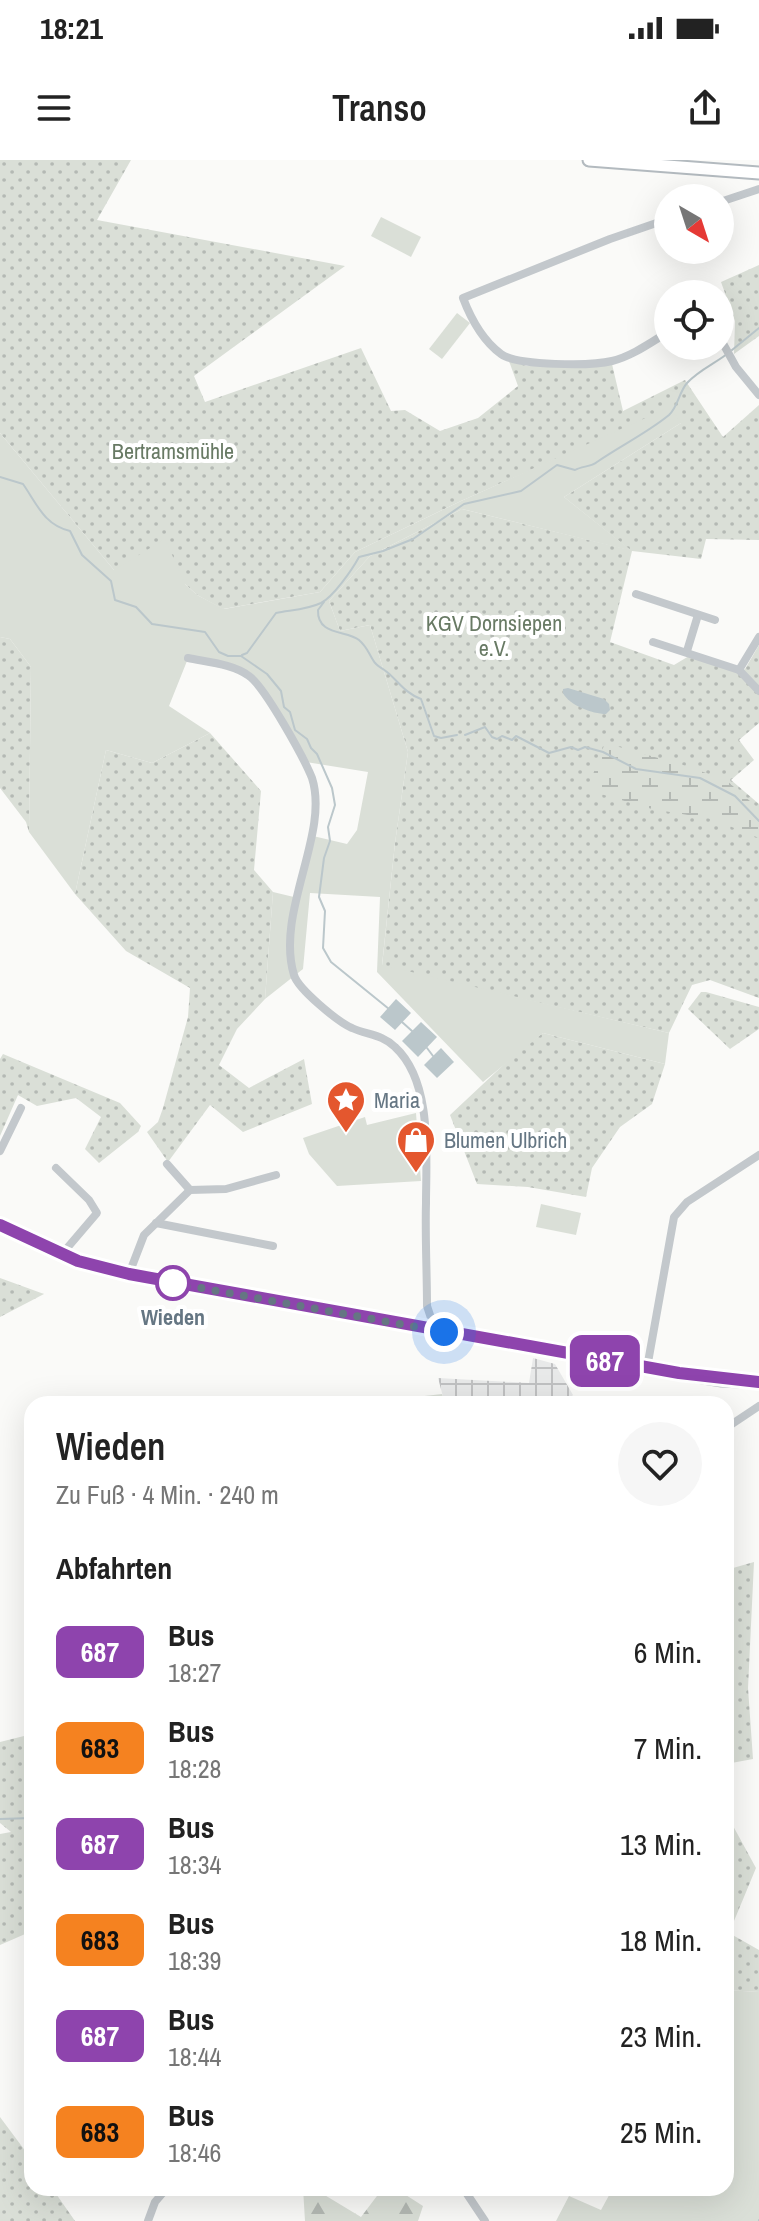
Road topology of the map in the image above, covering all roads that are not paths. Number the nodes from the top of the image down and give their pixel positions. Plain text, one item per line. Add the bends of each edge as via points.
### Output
1 (589, 160) edge
2 (759, 173) edge
3 (759, 189) edge
4 (734, 197) edge
5 (654, 224) edge
6 (654, 339) edge
7 (733, 360) edge
8 (759, 395) edge
9 (636, 594) dead end
10 (698, 615) junction
11 (715, 620) dead end
12 (759, 637) edge
13 (653, 642) dead end
14 (687, 651) junction
15 (188, 658) dead end
16 (739, 670) junction
17 (759, 691) edge
18 (21, 1108) dead end
19 (0, 1151) edge
20 (759, 1155) edge
21 (167, 1164) dead end
22 (56, 1168) dead end
23 (276, 1175) dead end
24 (190, 1190) junction
25 (156, 1223) junction
26 (0, 1226) edge
27 (273, 1246) dead end
28 (62, 1254) junction
29 (129, 1274) junction
30 (435, 1330) junction
31 (647, 1368) junction
32 (759, 1382) edge
33 (759, 1406) edge
34 (734, 1423) edge
35 (160, 2196) edge
36 (468, 2196) edge
37 (148, 2221) edge
38 (485, 2221) edge

1 - 2 main road
3 - 4 street
5 - 6 street via 463,298 471,319 492,346 526,362 612,361
7 - 8 street
9 - 10 street
10 - 11 street
10 - 14 street
12 - 16 street
13 - 14 street
14 - 16 street
15 - 30 street via 240,670 252,678 312,778 315,811 290,943 294,976 347,1026 384,1037 412,1072 426,1136 427,1302
16 - 17 street
18 - 19 street
20 - 31 street via 687,1202 674,1217
21 - 24 street
22 - 28 street via 97,1213
23 - 24 street via 226,1189
24 - 25 street
25 - 27 street
25 - 29 street via 144,1235
26 - 28 main road
28 - 29 main road
29 - 30 main road
30 - 31 main road
31 - 32 main road
33 - 34 street
35 - 37 street
36 - 38 street

